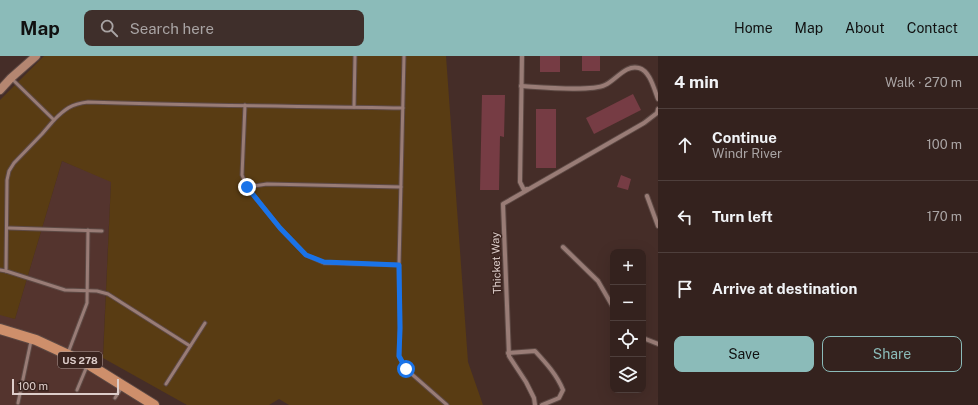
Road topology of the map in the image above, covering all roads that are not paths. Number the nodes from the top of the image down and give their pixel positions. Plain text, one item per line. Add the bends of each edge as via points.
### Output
1 (36, 56) edge
2 (355, 56) edge
3 (404, 56) edge
4 (522, 56) edge
5 (11, 78) junction
6 (521, 86) junction
7 (0, 90) edge
8 (658, 99) edge
9 (245, 105) junction
10 (354, 107) junction
11 (402, 108) junction
12 (658, 109) edge
13 (54, 120) junction
14 (247, 187) junction
15 (401, 187) junction
16 (531, 188) junction
17 (647, 196) dead end
18 (658, 226) edge
19 (8, 228) junction
20 (88, 230) junction
21 (102, 231) dead end
22 (563, 247) dead end
23 (399, 265) junction
24 (0, 270) edge
25 (6, 272) junction
26 (88, 290) junction
27 (610, 302) edge
28 (205, 323) dead end
29 (0, 328) edge
30 (32, 339) junction
31 (646, 339) edge
32 (658, 344) edge
33 (190, 346) junction
34 (508, 354) junction
35 (67, 355) junction
36 (88, 364) junction
37 (166, 384) dead end
38 (123, 385) junction
39 (76, 390) dead end
40 (115, 398) dead end
41 (18, 403) dead end
42 (154, 405) edge
43 (447, 405) edge
44 (535, 405) edge
45 (542, 405) edge

1 - 5 street
2 - 10 lane
3 - 11 lane
4 - 6 street
5 - 7 street
5 - 13 lane
6 - 8 street via 593,88 604,85 630,68 640,68 648,75
6 - 16 street via 520,182 524,190
9 - 10 lane
9 - 13 lane via 88,102 66,109
9 - 14 lane via 242,175
10 - 11 lane
11 - 15 lane
12 - 16 street, Thicket Way via 657,113 644,123
13 - 19 lane via 9,171
14 - 15 lane via 267,184
14 - 23 lane via 306,255 324,262
15 - 23 lane
16 - 34 street, Thicket Way via 503,204
17 - 18 street
19 - 20 lane
19 - 25 lane
20 - 21 lane
20 - 26 lane
22 - 27 street via 598,281
23 - 43 lane via 399,356 406,369
24 - 25 lane
25 - 26 lane via 65,290
26 - 33 lane via 108,294
26 - 35 lane via 85,312
28 - 33 lane
29 - 30 main road, US 278
30 - 35 main road, US 278
30 - 41 lane
31 - 32 street
33 - 37 lane
34 - 44 street via 526,382
34 - 45 street via 535,351 560,382 563,390 559,398
35 - 36 main road, US 278
36 - 38 main road, US 278
36 - 39 lane
38 - 40 lane
38 - 42 main road, US 278

